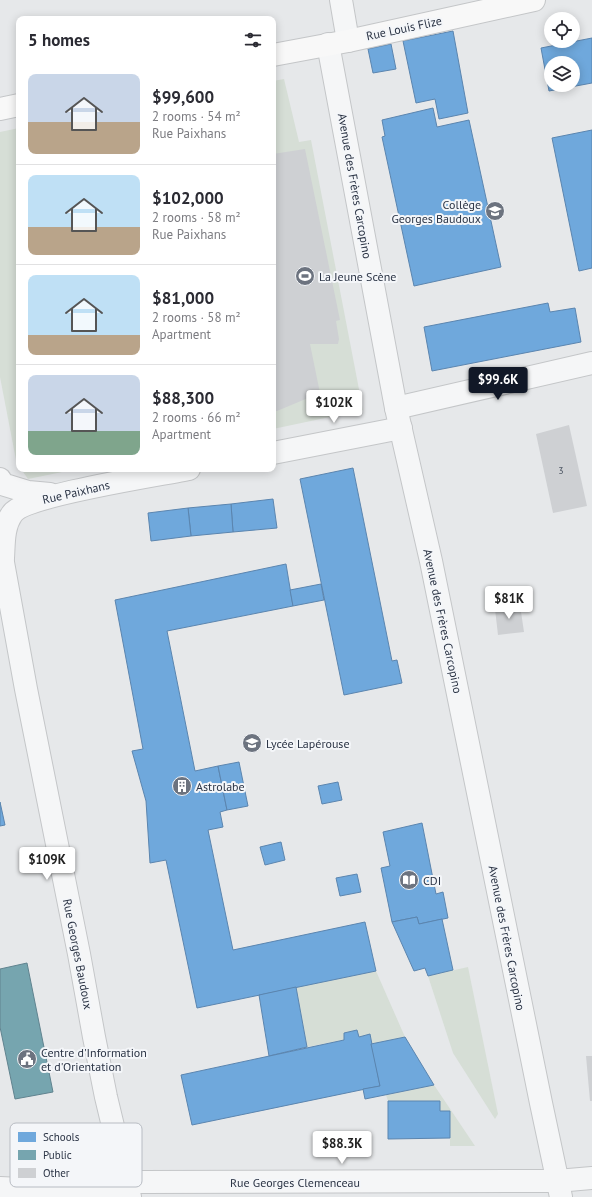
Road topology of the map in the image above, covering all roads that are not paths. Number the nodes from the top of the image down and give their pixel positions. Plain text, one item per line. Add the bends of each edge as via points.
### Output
1 (341, 0) edge
2 (534, 0) edge
3 (338, 42) junction
4 (276, 54) edge
5 (16, 106) edge
6 (0, 109) edge
7 (592, 363) edge
8 (398, 418) junction
9 (276, 452) edge
10 (174, 472) edge
11 (0, 479) edge
12 (55, 495) junction
13 (1, 552) edge
14 (112, 1123) edge
15 (592, 1178) edge
16 (0, 1188) edge
17 (559, 1189) edge
18 (129, 1190) edge

1 - 3 street, Avenue des Frères Carcopino
2 - 3 street, Rue Louis Flize
3 - 4 street, Rue Louis Flize
3 - 8 street, Avenue des Frères Carcopino
5 - 6 street
7 - 8 street
8 - 9 street
8 - 17 street, Avenue des Frères Carcopino via 431,562
10 - 12 street, Rue Paixhans
11 - 12 street via 2,484 28,492
12 - 13 street, Rue Paixhans via 13,513 4,531
13 - 14 street, Rue Georges Baudoux
15 - 17 street, Rue Georges Clemenceau
16 - 18 street, Rue Georges Clemenceau via 84,1192 116,1187
17 - 18 street, Rue Georges Clemenceau

